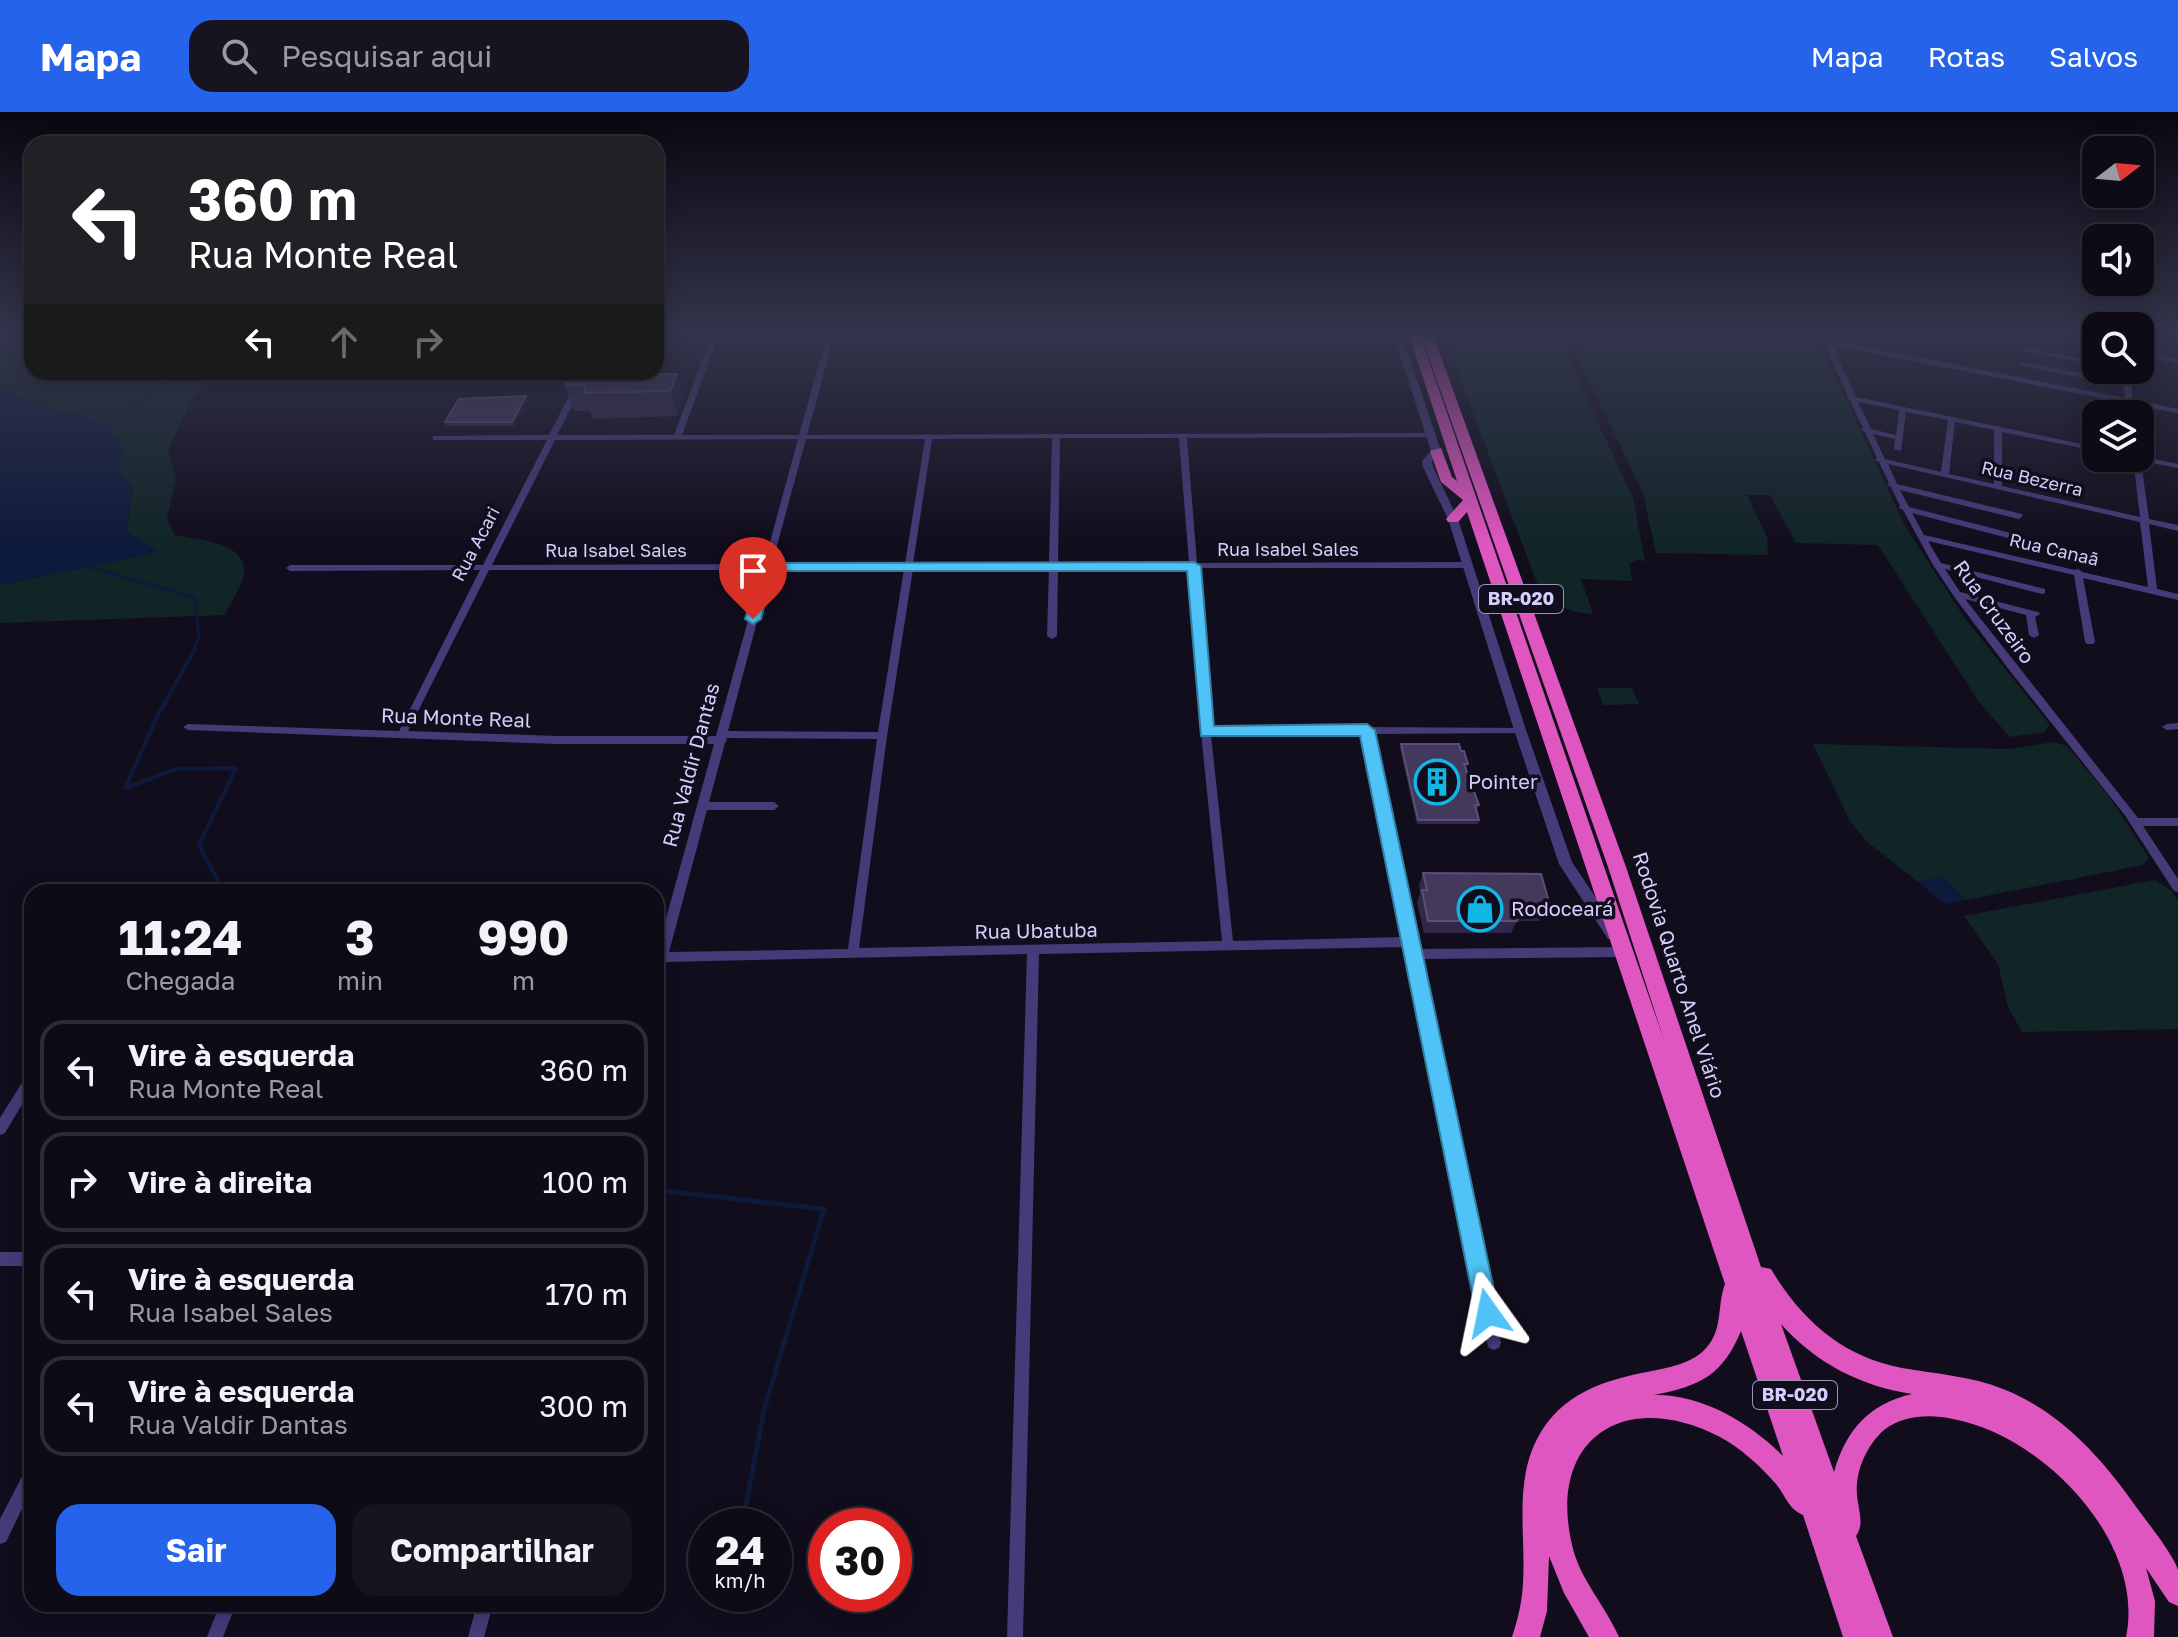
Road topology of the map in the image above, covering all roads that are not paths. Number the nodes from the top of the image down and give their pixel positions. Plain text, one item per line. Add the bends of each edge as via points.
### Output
1 (569, 403) edge
2 (690, 403) edge
3 (812, 403) edge
4 (1420, 403) edge
5 (1442, 403) edge
6 (1448, 403) edge
7 (1853, 403) edge
8 (1875, 403) edge
9 (2154, 407) edge
10 (1903, 409) junction
11 (2178, 411) edge
12 (1952, 419) junction
13 (1998, 429) junction
14 (1865, 430) junction
15 (1431, 435) junction
16 (929, 436) junction
17 (1056, 436) junction
18 (1183, 436) junction
19 (436, 438) dead end
20 (552, 438) junction
21 (677, 438) junction
22 (803, 438) junction
23 (1899, 438) junction
24 (2082, 446) edge
25 (1898, 449) dead end
26 (1436, 451) junction
27 (1879, 460) junction
28 (2154, 461) edge
29 (2178, 466) edge
30 (2140, 472) edge
31 (1945, 475) junction
32 (1891, 485) junction
33 (1998, 488) junction
34 (1470, 499) junction
35 (1903, 508) junction
36 (2019, 516) dead end
37 (1453, 519) junction
38 (2145, 520) junction
39 (2178, 528) edge
40 (2008, 535) dead end
41 (1921, 537) junction
42 (1469, 565) junction
43 (1938, 565) junction
44 (910, 566) junction
45 (1053, 566) junction
46 (1194, 566) junction
47 (486, 567) junction
48 (767, 567) junction
49 (290, 568) dead end
50 (2078, 572) junction
51 (2042, 591) dead end
52 (2153, 591) junction
53 (1957, 594) junction
54 (2178, 597) edge
55 (2034, 635) dead end
56 (1052, 636) dead end
57 (2090, 642) dead end
58 (188, 727) dead end
59 (1367, 730) junction
60 (1520, 730) junction
61 (1206, 732) junction
62 (402, 734) junction
63 (882, 736) junction
64 (723, 737) junction
65 (703, 806) junction
66 (774, 806) dead end
67 (2137, 822) junction
68 (2178, 822) edge
69 (2178, 888) edge
70 (1228, 944) junction
71 (664, 946) edge
72 (1412, 948) junction
73 (1033, 949) junction
74 (1623, 949) junction
75 (853, 953) junction
76 (664, 957) edge
77 (24, 1090) edge
78 (0, 1129) edge
79 (1727, 1226) junction
80 (0, 1259) edge
81 (24, 1259) edge
82 (1494, 1343) dead end
83 (24, 1488) edge
84 (0, 1536) edge
85 (1842, 1560) junction
86 (2178, 1593) edge
87 (225, 1612) edge
88 (483, 1612) edge
89 (215, 1637) edge
90 (476, 1637) edge
91 (1015, 1637) edge
92 (1526, 1637) edge
93 (1605, 1637) edge
94 (1857, 1637) edge
95 (1879, 1637) edge
96 (2140, 1637) edge

1 - 20 street, Rua Acari
2 - 21 street
3 - 22 street, Rua Valdir Dantas
4 - 15 street
5 - 34 highway, Rodovia Quarto Anel Viário / BR-020
6 - 79 highway, Rodovia Quarto Anel Viário / BR-020 via 1617,867
7 - 14 street, Rua Cruzeiro
8 - 10 street
9 - 11 street
10 - 12 street
10 - 23 street
12 - 13 street
12 - 31 street
13 - 24 street
13 - 33 street
14 - 23 street
14 - 27 street, Rua Cruzeiro
15 - 18 street
15 - 26 street
16 - 17 street
16 - 22 street
16 - 44 street
17 - 18 street
17 - 45 street
18 - 46 street
19 - 20 street
20 - 21 street
20 - 47 street, Rua Acari
21 - 22 street
22 - 48 street, Rua Valdir Dantas
23 - 25 street
26 - 34 highway via 1446,479
26 - 37 street via 1428,467
27 - 31 street, Rua Bezerra
27 - 32 street, Rua Cruzeiro
28 - 29 street
30 - 38 street
31 - 33 street, Rua Bezerra
32 - 35 street, Rua Cruzeiro
32 - 36 street
33 - 38 street, Rua Bezerra
34 - 37 highway
34 - 74 highway, Rodovia Quarto Anel Viário / BR-020
35 - 40 street
35 - 41 street, Rua Cruzeiro
37 - 42 street
38 - 39 street, Rua Bezerra
38 - 52 street
41 - 43 street, Rua Cruzeiro
41 - 50 street, Rua Canaã
42 - 46 street, Rua Isabel Sales
42 - 60 street
43 - 51 street
43 - 53 street, Rua Cruzeiro
44 - 45 street, Rua Isabel Sales
44 - 48 street, Rua Isabel Sales
44 - 63 street
45 - 46 street, Rua Isabel Sales
45 - 56 street
46 - 61 street
47 - 48 street, Rua Isabel Sales
47 - 49 street, Rua Isabel Sales
47 - 62 street, Rua Acari
48 - 64 street, Rua Valdir Dantas
50 - 52 street, Rua Canaã
50 - 57 street
52 - 54 street, Rua Canaã
53 - 55 street via 2032,613
53 - 67 street, Rua Cruzeiro
58 - 62 street, Rua Monte Real
59 - 60 street
59 - 61 street
59 - 72 street
60 - 74 street via 1569,870
61 - 70 street
62 - 64 street, Rua Monte Real via 557,740
63 - 64 street, Rua Monte Real
63 - 75 street
64 - 65 street, Rua Valdir Dantas
65 - 66 street
65 - 71 street, Rua Valdir Dantas
67 - 68 street
67 - 69 street, Rua Cruzeiro
70 - 72 street, Rua Ubatuba
70 - 73 street, Rua Ubatuba
72 - 74 street, Rua Ubatuba
72 - 82 street
73 - 75 street, Rua Ubatuba
73 - 91 street
74 - 79 highway, Rodovia Quarto Anel Viário / BR-020
75 - 76 street, Rua Ubatuba
77 - 78 street
79 - 85 highway, Rodovia Quarto Anel Viário / BR-020
79 - 85 highway, Rodovia Quarto Anel Viário / BR-020
79 - 86 highway via 1777,1303 1819,1345 1885,1377 1988,1394 2054,1433 2093,1468 2119,1501
79 - 92 highway via 1735,1319 1724,1346 1706,1366 1683,1377 1612,1390 1584,1401 1560,1424 1539,1464 1534,1499 1536,1591
80 - 81 street
83 - 84 street
85 - 93 highway via 1794,1484 1767,1454 1730,1427 1686,1410 1622,1410 1572,1441 1559,1472 1553,1509 1560,1554 1579,1601
85 - 94 highway, Rodovia Quarto Anel Viário / BR-020
85 - 95 highway, Rodovia Quarto Anel Viário / BR-020
85 - 96 highway via 1844,1489 1850,1458 1864,1431 1886,1414 1914,1404 1968,1408 2036,1441 2071,1469 2104,1510 2125,1544 2140,1586
87 - 89 street
88 - 90 street

